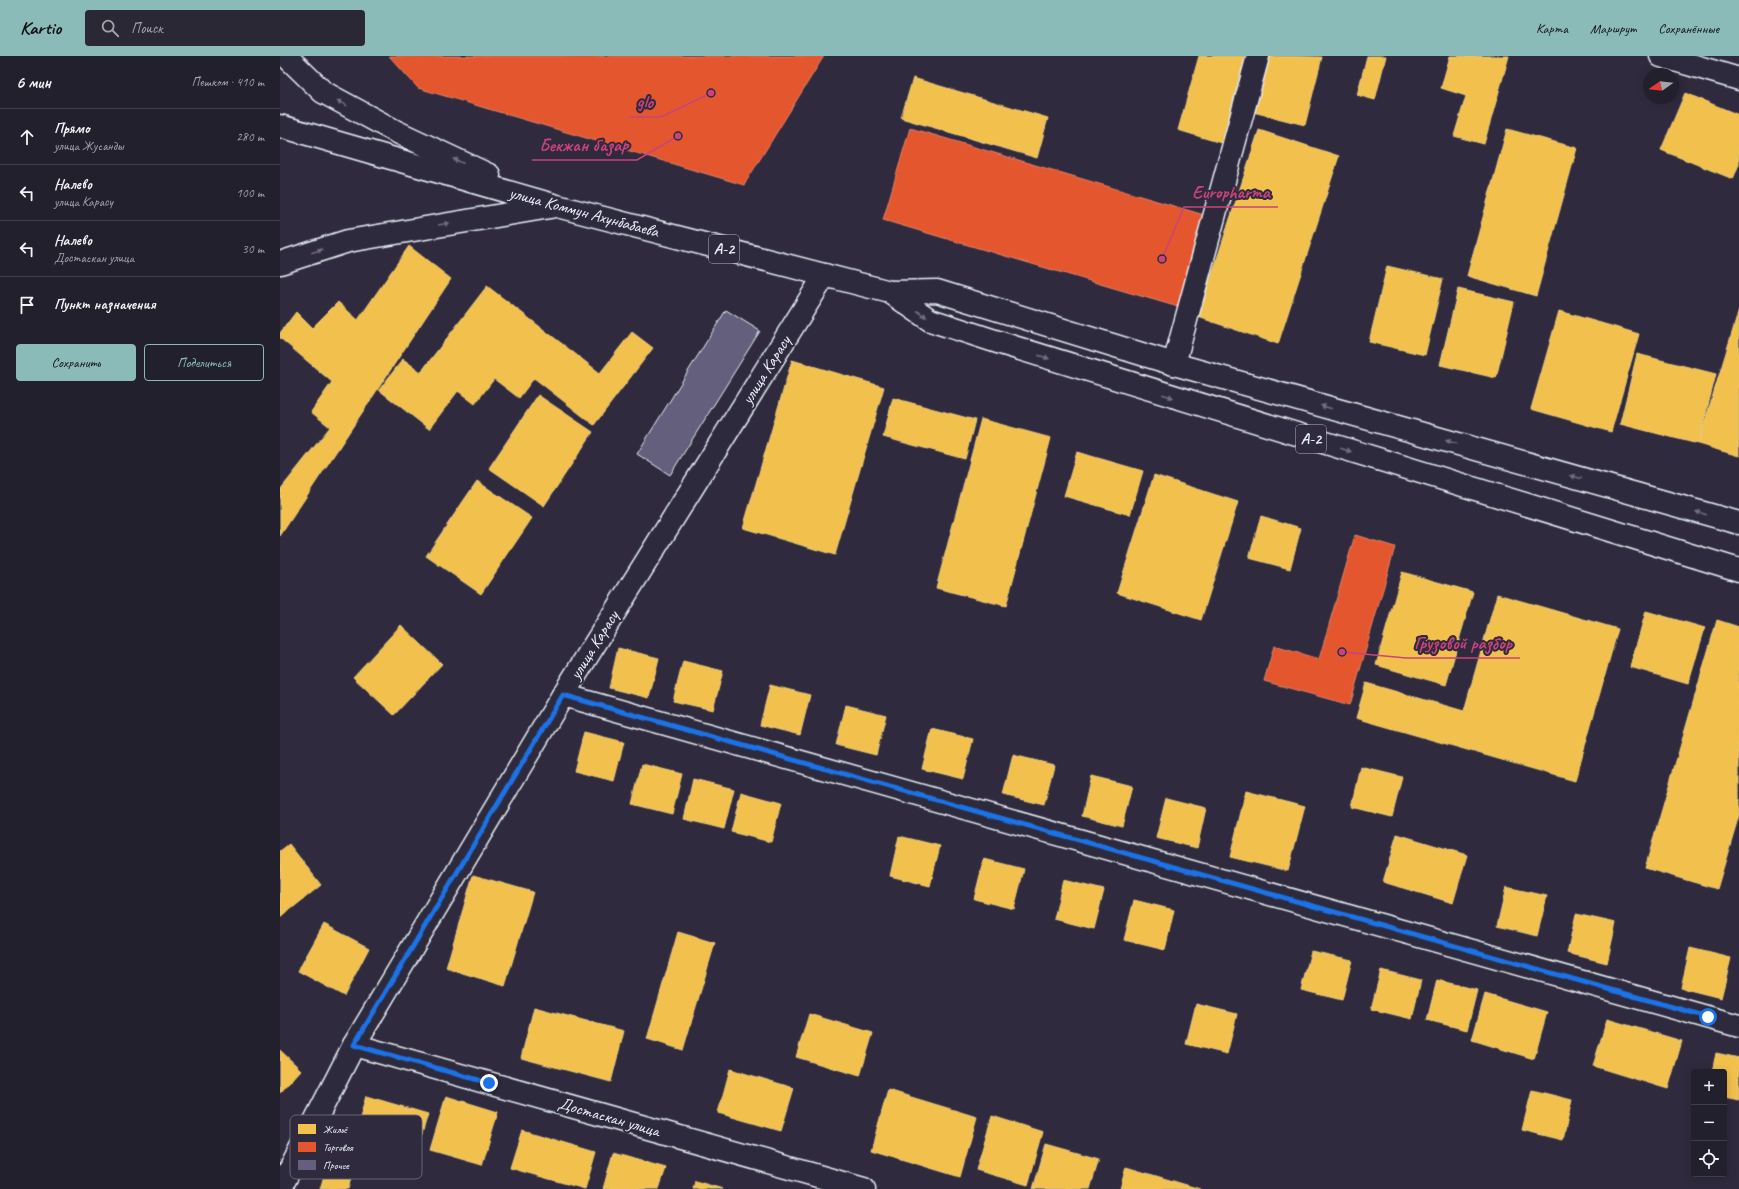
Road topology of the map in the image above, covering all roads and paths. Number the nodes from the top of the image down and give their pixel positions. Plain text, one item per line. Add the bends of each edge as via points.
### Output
1 (286, 56) edge
2 (1258, 56) edge
3 (1661, 56) edge
4 (1739, 79) edge
5 (280, 126) edge
6 (557, 206) junction
7 (280, 262) edge
8 (825, 275) junction
9 (890, 292) junction
10 (1012, 313) junction
11 (1004, 344) junction
12 (1174, 364) junction
13 (1739, 523) edge
14 (1739, 570) edge
15 (563, 695) junction
16 (1739, 1026) edge
17 (354, 1045) junction
18 (318, 1115) edge
19 (290, 1170) edge
20 (280, 1189) edge
21 (864, 1189) edge

6 -> 1 main road via 394,132 323,92
2 - 12 main road
3 - 4 main road
5 - 6 main road, улица Коммун Ахунбабаева / A-2
7 -> 6 main road via 348,241
6 - 8 main road, улица Коммун Ахунбабаева / A-2
8 - 9 main road, улица Коммун Ахунбабаева / A-2
8 - 15 main road, улица Карасу
9 - 10 main road, A-2 via 937,291
9 -> 11 main road, A-2 via 930,320
10 - 11 main road
10 - 12 main road, A-2
11 -> 14 main road, A-2
13 -> 12 main road, A-2
15 - 16 main road
15 - 17 main road, улица Карасу
17 - 18 main road, улица Карасу
17 - 21 main road, Достаскан улица
19 - 20 main road, улица Карасу

